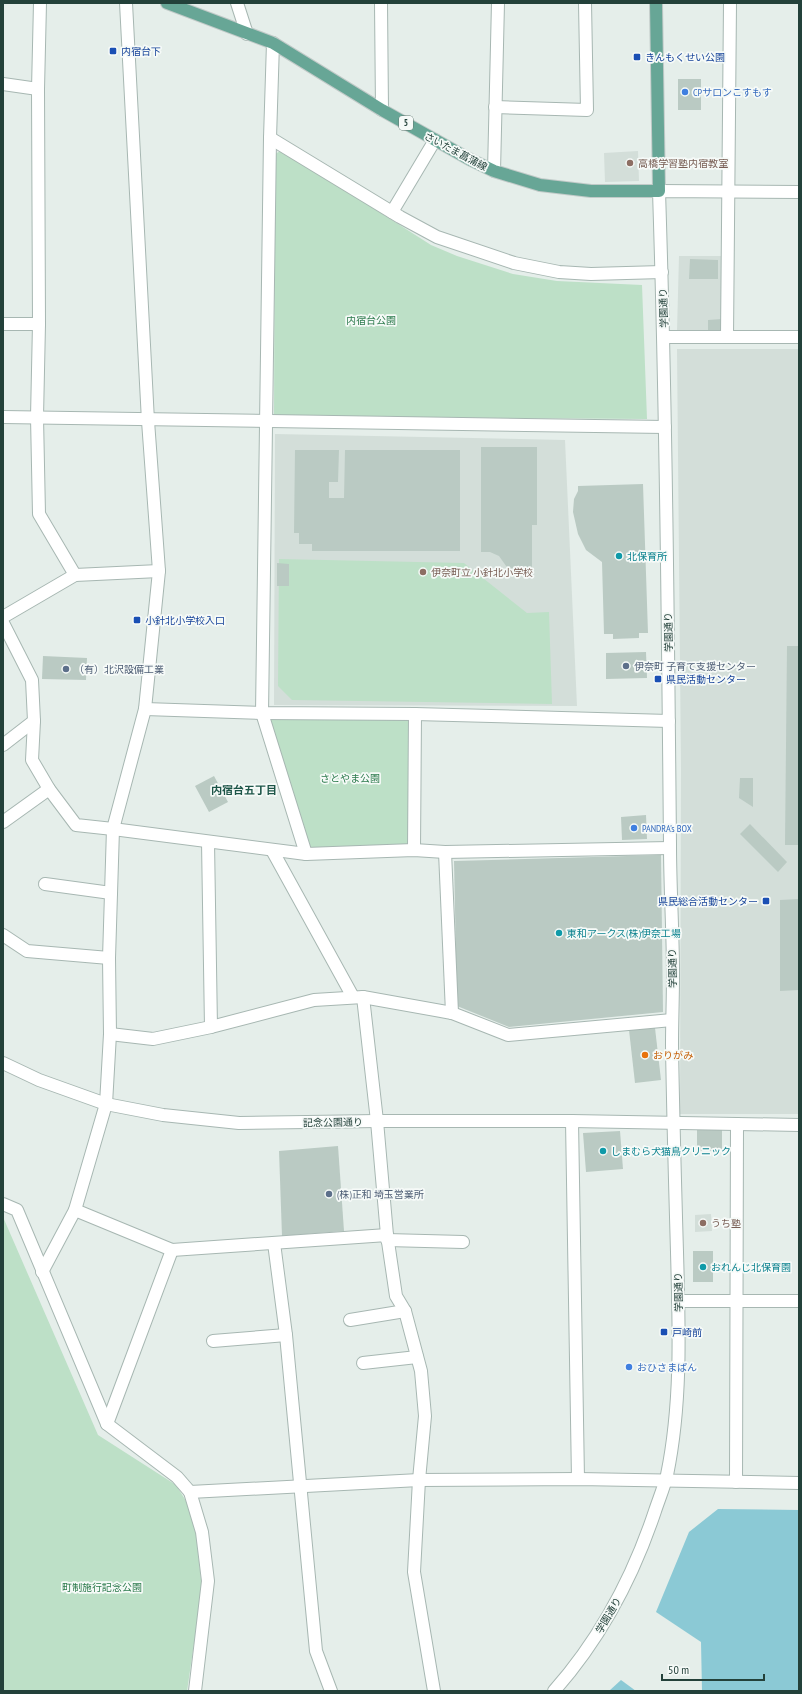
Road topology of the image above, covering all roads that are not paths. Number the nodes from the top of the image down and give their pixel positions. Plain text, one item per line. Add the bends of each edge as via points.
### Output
1 (39, 3) edge
2 (126, 3) edge
3 (167, 3) edge
4 (237, 3) edge
5 (382, 3) edge
6 (498, 3) edge
7 (585, 3) edge
8 (656, 3) edge
9 (730, 3) edge
10 (247, 34) junction
11 (273, 43) junction
12 (3, 84) edge
13 (38, 89) junction
14 (495, 107) junction
15 (382, 110) junction
16 (270, 138) junction
17 (435, 140) junction
18 (494, 171) junction
19 (659, 190) junction
20 (728, 191) junction
21 (799, 192) edge
22 (392, 212) junction
23 (662, 272) junction
24 (3, 324) edge
25 (39, 324) junction
26 (664, 336) junction
27 (727, 337) junction
28 (799, 337) edge
29 (3, 417) edge
30 (37, 417) junction
31 (148, 420) junction
32 (267, 422) junction
33 (665, 427) junction
34 (159, 571) junction
35 (75, 575) junction
36 (3, 617) edge
37 (3, 623) edge
38 (145, 709) junction
39 (262, 713) junction
40 (415, 714) junction
41 (34, 721) junction
42 (669, 721) junction
43 (3, 745) edge
44 (49, 788) junction
45 (3, 822) edge
46 (113, 829) junction
47 (208, 842) junction
48 (670, 848) junction
49 (272, 850) junction
50 (414, 850) junction
51 (445, 852) junction
52 (306, 854) junction
53 (45, 884) dead end
54 (111, 893) junction
55 (3, 935) edge
56 (109, 958) junction
57 (358, 997) junction
58 (452, 1013) junction
59 (672, 1020) junction
60 (211, 1027) junction
61 (110, 1034) junction
62 (3, 1063) edge
63 (106, 1104) junction
64 (377, 1121) junction
65 (572, 1121) junction
66 (673, 1122) junction
67 (737, 1124) junction
68 (799, 1125) edge
69 (3, 1204) edge
70 (75, 1210) junction
71 (387, 1238) junction
72 (463, 1242) dead end
73 (274, 1243) junction
74 (172, 1250) junction
75 (42, 1272) junction
76 (678, 1301) junction
77 (736, 1301) junction
78 (799, 1301) edge
79 (405, 1311) junction
80 (350, 1320) dead end
81 (286, 1335) junction
82 (213, 1341) dead end
83 (417, 1357) junction
84 (363, 1363) dead end
85 (107, 1424) junction
86 (578, 1479) junction
87 (418, 1480) junction
88 (666, 1480) junction
89 (736, 1482) junction
90 (799, 1483) edge
91 (301, 1486) junction
92 (190, 1492) junction
93 (195, 1691) edge
94 (331, 1691) edge
95 (434, 1691) edge
96 (554, 1691) edge

1 - 13 street
2 - 31 street
3 - 10 main road, さいたま菖蒲線 / 5
4 - 10 street
5 - 15 street
6 - 14 street
7 - 14 street via 587,110
8 - 19 main road
9 - 20 street
10 - 11 main road, さいたま菖蒲線 / 5
11 - 15 main road, さいたま菖蒲線 / 5
11 - 16 street
12 - 13 street
13 - 25 street
14 - 18 street
15 - 17 main road, さいたま菖蒲線 / 5
16 - 22 street
16 - 32 street
17 - 18 main road, さいたま菖蒲線 / 5
17 - 22 street
18 - 19 main road, さいたま菖蒲線 / 5 via 540,185 591,191
19 - 20 street
19 - 23 street, 学園通り
20 - 21 street
20 - 27 street
22 - 23 street via 437,237 514,262 559,272
23 - 26 street, 学園通り
24 - 25 street
25 - 30 street
26 - 27 street
26 - 33 street, 学園通り
27 - 28 street
29 - 30 street
30 - 31 street
30 - 35 street via 39,514
31 - 32 street
31 - 34 street
32 - 33 street
32 - 39 street
33 - 42 street, 学園通り
34 - 35 street
34 - 38 street
35 - 36 street
37 - 41 street via 32,680
38 - 39 street
38 - 46 street
39 - 40 street
39 - 52 street
40 - 42 street
40 - 50 street
41 - 43 street
41 - 44 street via 32,760
42 - 48 street, 学園通り
44 - 45 street
44 - 46 street via 76,825
46 - 47 street
46 - 54 street
47 - 49 street
47 - 60 street
48 - 51 street
48 - 59 street, 学園通り
49 - 52 street
49 - 57 street
50 - 51 street
50 - 52 street
51 - 58 street
53 - 54 street
54 - 56 street
55 - 56 street via 27,950
56 - 61 street
57 - 58 street
57 - 60 street via 314,1000
57 - 64 street
58 - 59 street via 508,1035
59 - 66 street, 学園通り
60 - 61 street via 153,1039
61 - 63 street
62 - 63 street, 記念公園通り via 38,1080
63 - 64 street, 記念公園通り via 163,1115 239,1123
63 - 70 street
64 - 65 street, 記念公園通り
64 - 71 street
65 - 66 street, 記念公園通り
65 - 86 street
66 - 67 street, 記念公園通り
66 - 76 street, 学園通り
67 - 68 street, 記念公園通り
67 - 77 street
69 - 75 street via 17,1210
70 - 74 street
70 - 75 street
71 - 72 street
71 - 73 street
71 - 79 street via 396,1296
73 - 74 street
73 - 81 street
74 - 85 street
75 - 85 street
76 - 77 street
76 - 88 street, 学園通り via 679,1366 673,1442
77 - 78 street
77 - 89 street
79 - 80 street
79 - 83 street
81 - 82 street
81 - 91 street
83 - 84 street
83 - 87 street via 421,1371 425,1416
85 - 92 street via 177,1476
86 - 87 street
86 - 88 street
87 - 91 street
87 - 95 street via 414,1572
88 - 89 street
88 - 96 street, 学園通り via 632,1572 585,1652
89 - 90 street
91 - 92 street
91 - 94 street via 316,1652
92 - 93 street via 202,1532 208,1581

